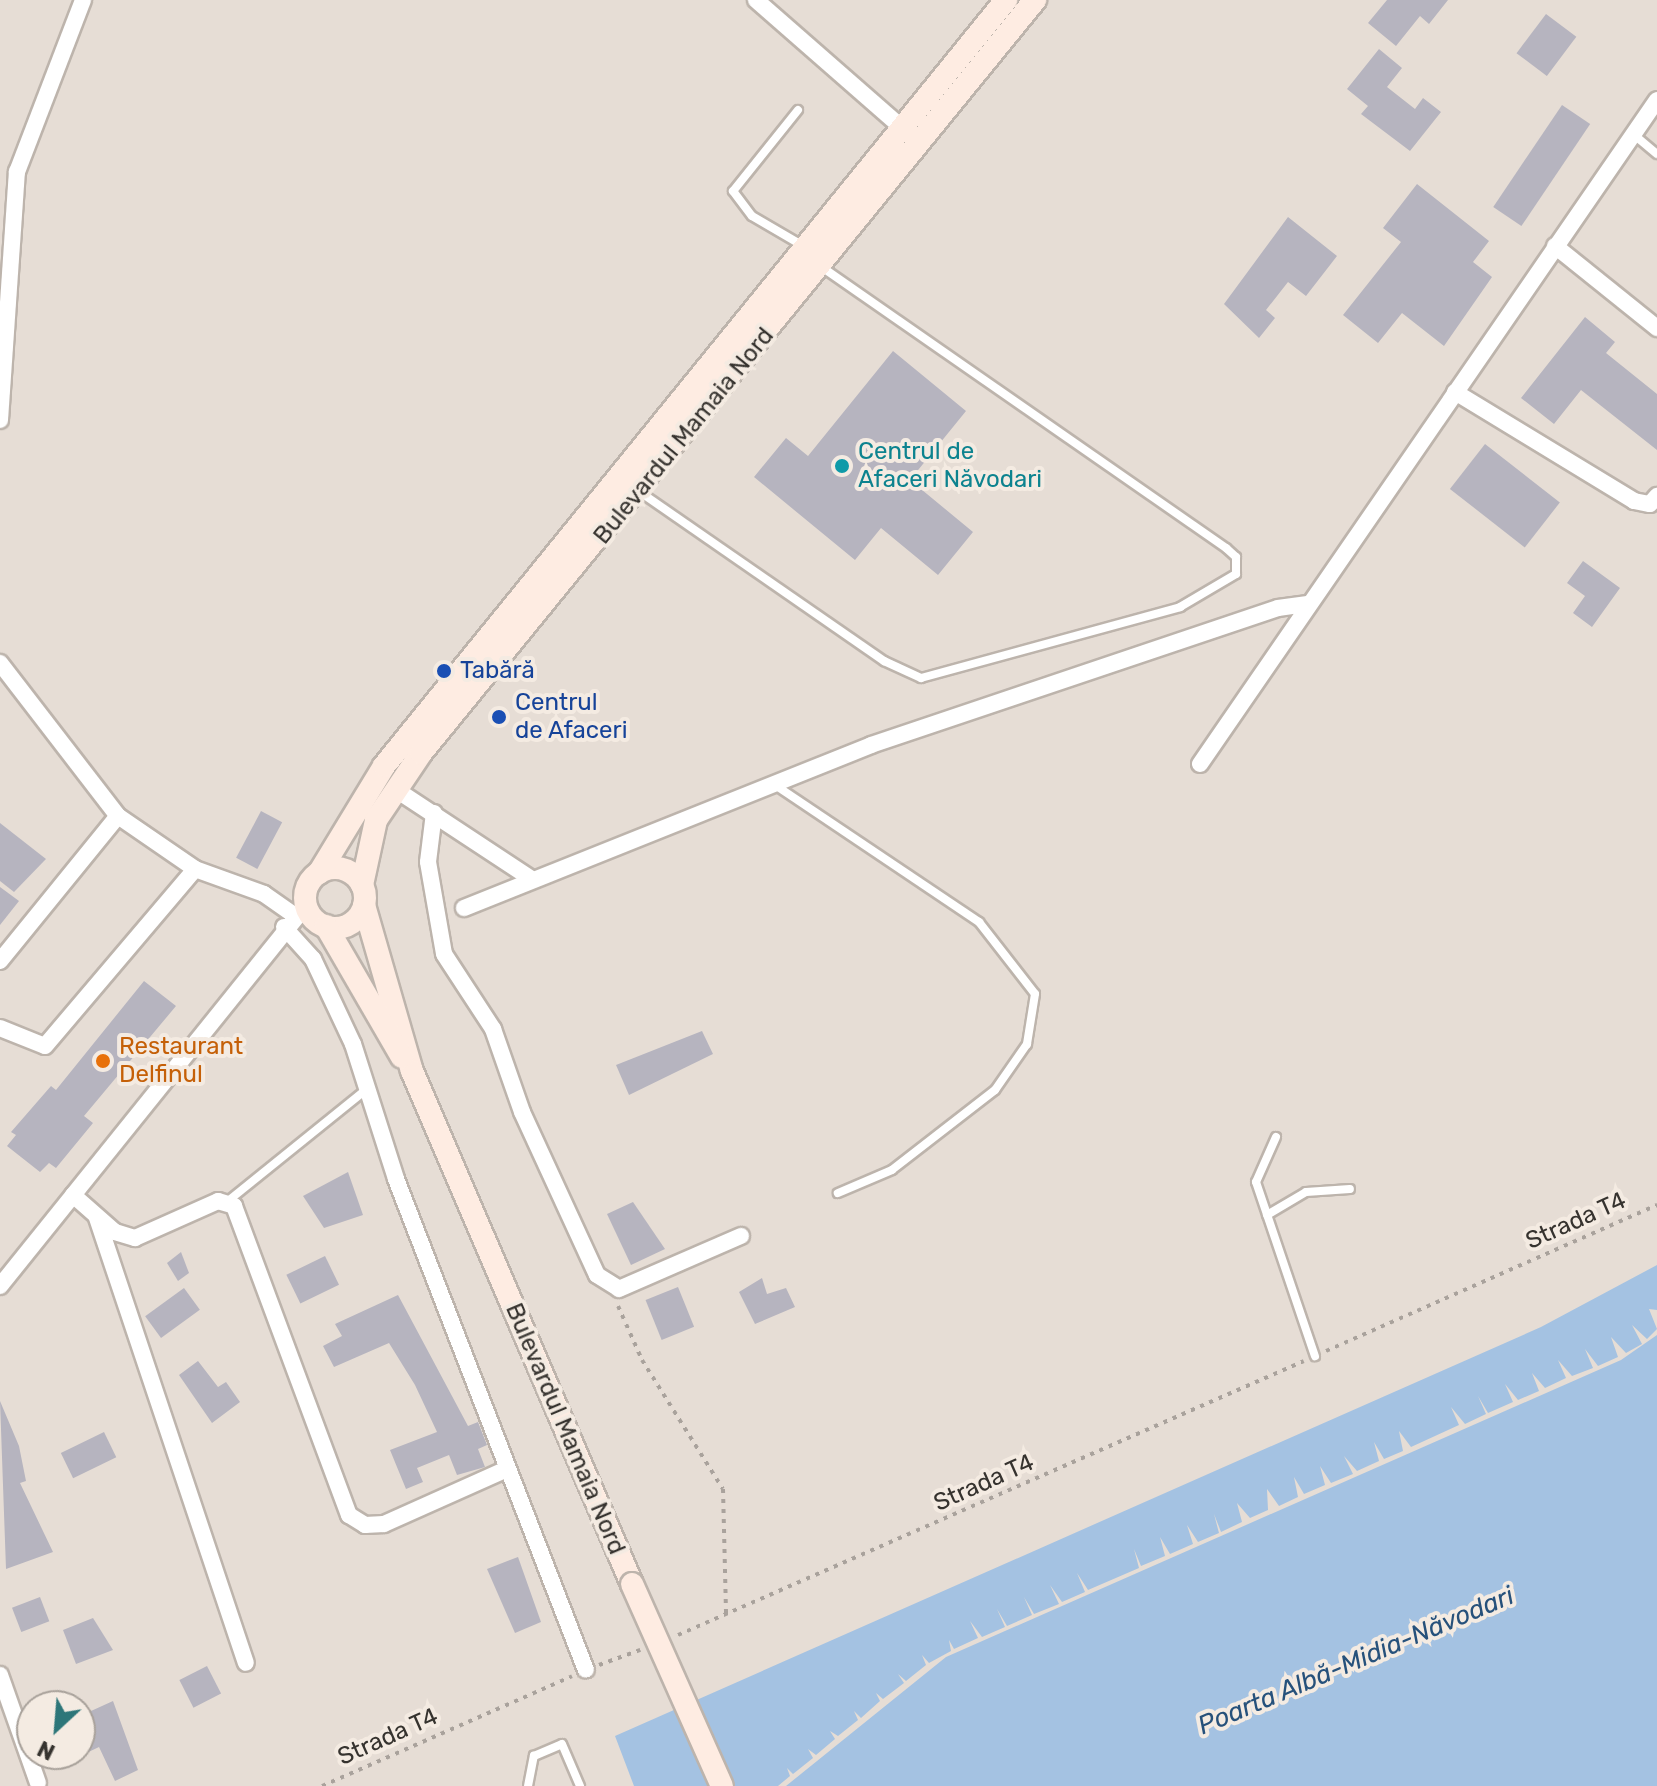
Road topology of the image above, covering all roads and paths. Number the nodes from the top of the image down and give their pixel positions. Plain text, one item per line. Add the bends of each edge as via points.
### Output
1 (82, 0) edge
2 (756, 0) edge
3 (1006, 0) edge
4 (1035, 0) edge
5 (1657, 100) edge
6 (798, 110) dead end
7 (902, 128) junction
8 (1632, 134) junction
9 (1657, 154) edge
10 (1555, 246) junction
11 (806, 247) junction
12 (820, 266) junction
13 (1657, 328) edge
14 (1455, 392) junction
15 (0, 420) edge
16 (640, 492) junction
17 (1657, 496) edge
18 (1308, 604) junction
19 (0, 663) edge
20 (1200, 764) dead end
21 (773, 784) junction
22 (395, 789) junction
23 (434, 813) junction
24 (118, 816) junction
25 (195, 869) junction
26 (319, 873) junction
27 (530, 878) junction
28 (363, 895) junction
29 (464, 908) dead end
30 (295, 916) junction
31 (326, 926) junction
32 (0, 961) edge
33 (0, 1028) edge
34 (412, 1071) junction
35 (367, 1089) junction
36 (1276, 1137) dead end
37 (1350, 1189) dead end
38 (838, 1193) dead end
39 (73, 1195) junction
40 (228, 1201) junction
41 (1657, 1205) edge
42 (1267, 1215) junction
43 (97, 1218) junction
44 (741, 1236) dead end
45 (609, 1285) junction
46 (0, 1286) edge
47 (1315, 1356) junction
48 (507, 1469) junction
49 (726, 1616) junction
50 (670, 1638) dead end
51 (656, 1643) dead end
52 (246, 1663) dead end
53 (586, 1670) junction
54 (0, 1675) edge
55 (38, 1783) dead end
56 (322, 1786) edge
57 (528, 1786) edge
58 (580, 1786) edge
59 (722, 1786) edge

1 - 15 street via 17,172
2 - 7 street
3 - 7 main road, Bulevardul Mamaia Nord
4 - 12 main road, Bulevardul Mamaia Nord
5 - 8 street
6 - 11 lane via 733,191 752,216
7 - 11 main road, Bulevardul Mamaia Nord
8 - 9 lane
8 - 10 street
10 - 13 street
10 - 14 street
11 - 26 main road, Bulevardul Mamaia Nord via 384,766
12 - 16 main road, Bulevardul Mamaia Nord
12 - 16 lane via 1226,548 1236,557 1236,574 1180,607 921,678 884,661
14 - 17 street via 1634,501 1650,504
14 - 18 street
16 - 22 main road, Bulevardul Mamaia Nord
18 - 20 street
18 - 21 street via 1216,628
19 - 24 street
21 - 27 street
21 - 38 lane via 979,922 1035,994 1027,1044 995,1090 892,1170
22 - 23 street
22 - 28 main road, Bulevardul Mamaia Nord via 371,831
23 - 27 street
23 - 45 street via 428,862 444,954 493,1029 533,1137 597,1275
24 - 25 street
24 - 32 street
25 - 30 street via 264,894
25 - 33 street via 45,1046
26 - 28 main road via 347,871
26 - 30 main road
27 - 29 street
28 - 31 main road via 346,926
28 - 34 main road, Bulevardul Mamaia Nord
30 - 31 main road
30 - 35 street via 331,991
30 - 39 street
31 - 34 main road, Bulevardul Mamaia Nord
34 - 59 main road, Bulevardul Mamaia Nord, bridge
35 - 40 lane
35 - 48 street
36 - 42 lane via 1256,1182
37 - 42 lane via 1306,1192
39 - 43 street
39 - 46 street
40 - 43 street via 135,1238
40 - 48 street via 349,1515 365,1525 384,1524
41 - 47 path, Strada T4
42 - 47 lane
43 - 52 street
44 - 45 street via 648,1279
45 - 49 path via 642,1360 723,1489
47 - 49 path, Strada T4
48 - 53 street
49 - 50 path, Strada T4
51 - 53 path, Strada T4
53 - 56 path, Strada T4
54 - 55 street
57 - 58 lane via 534,1756 562,1744

